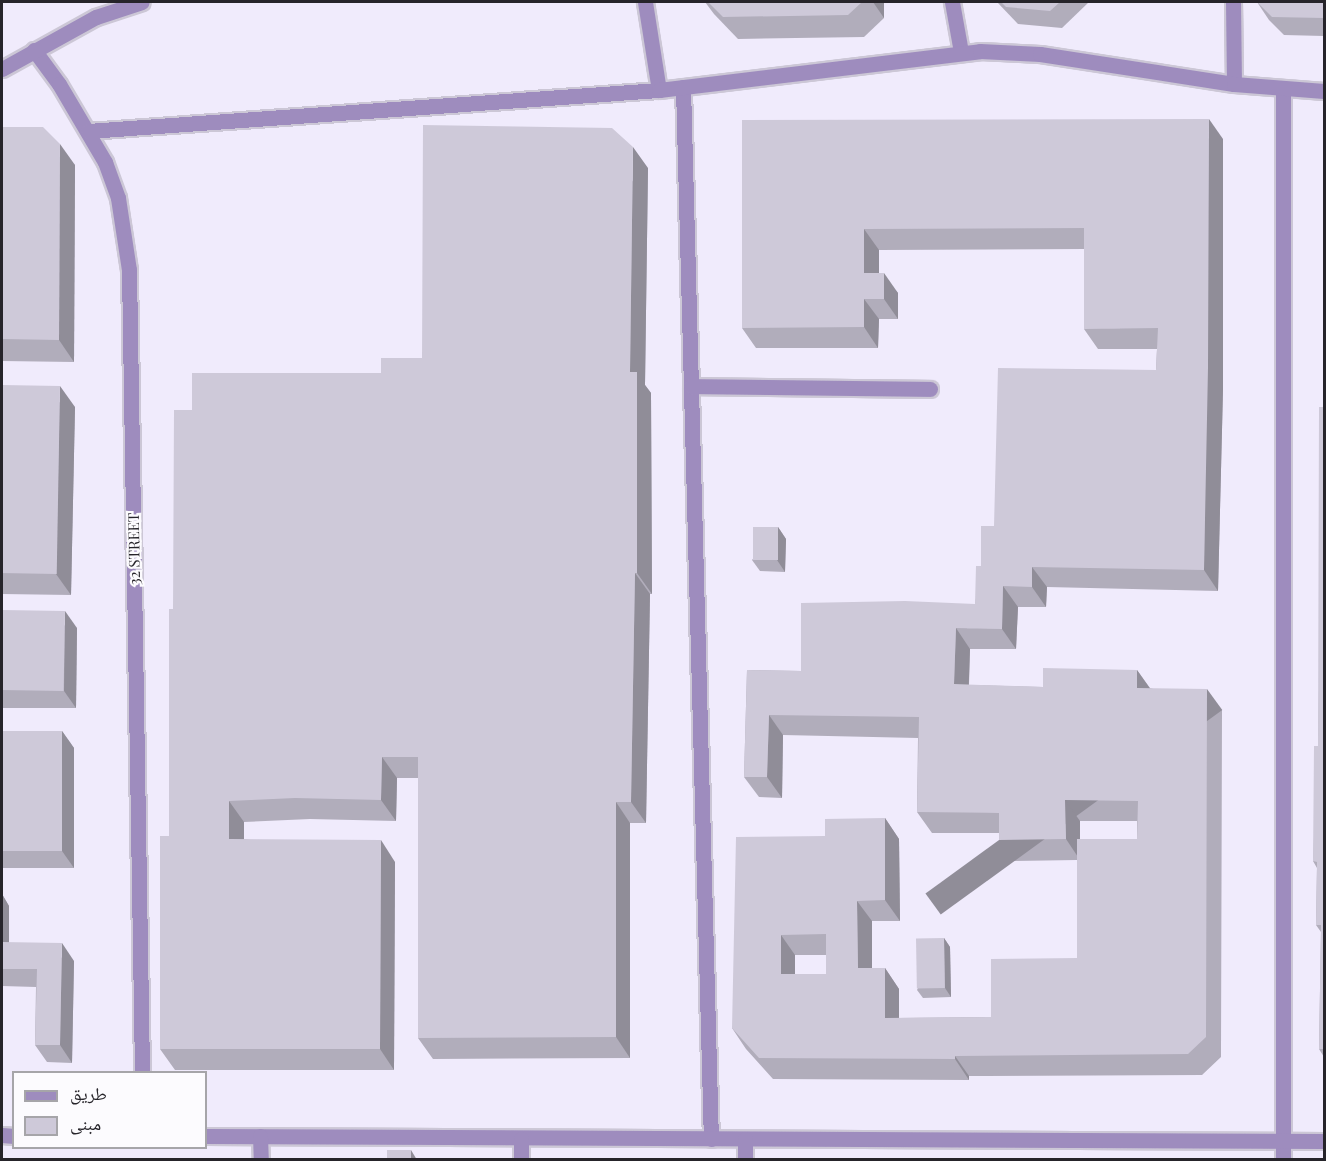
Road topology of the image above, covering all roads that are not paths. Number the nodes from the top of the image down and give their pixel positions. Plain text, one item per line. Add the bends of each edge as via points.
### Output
1 (142, 2) edge
2 (645, 2) edge
3 (952, 2) edge
4 (1233, 2) edge
5 (34, 50) junction
6 (961, 52) junction
7 (2, 69) edge
8 (1234, 84) junction
9 (683, 87) junction
10 (659, 90) junction
11 (1282, 90) junction
12 (1324, 92) edge
13 (88, 131) junction
14 (691, 386) junction
15 (930, 389) dead end
16 (142, 1071) edge
17 (207, 1136) edge
18 (261, 1137) junction
19 (521, 1139) junction
20 (711, 1139) junction
21 (745, 1139) junction
22 (1283, 1141) junction
23 (1324, 1141) edge
24 (261, 1160) edge
25 (521, 1160) edge
26 (745, 1160) edge
27 (1283, 1160) edge

1 - 5 street via 96,17
2 - 10 street
3 - 6 street
4 - 8 street
5 - 7 street
5 - 13 street, 32 STREET
6 - 8 street via 1040,54
6 - 9 street
8 - 11 street
9 - 10 street
9 - 14 street
10 - 13 street
11 - 12 street
11 - 22 street
13 - 16 street, 32 STREET via 118,198 129,270
14 - 15 street
14 - 20 street
17 - 18 street
18 - 19 street
18 - 24 street
19 - 20 street
19 - 25 street
20 - 21 street
21 - 22 street
21 - 26 street
22 - 23 street
22 - 27 street

